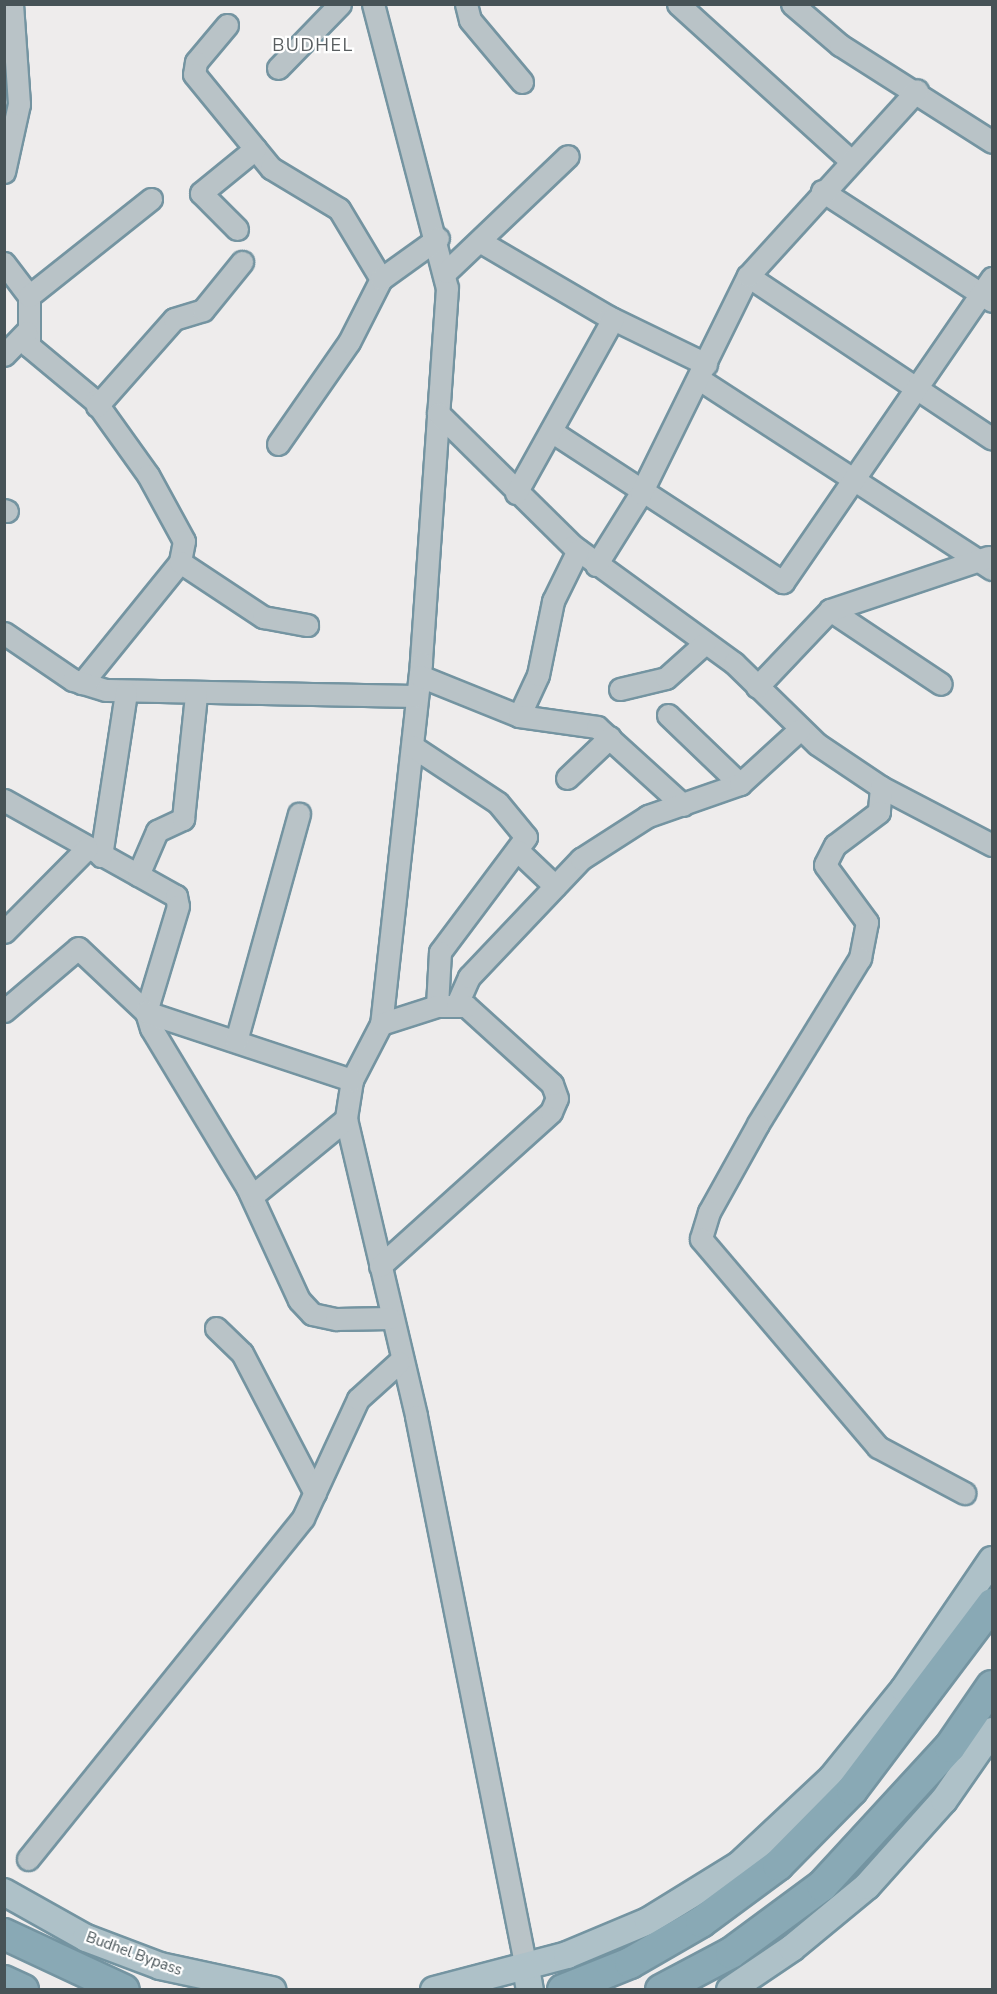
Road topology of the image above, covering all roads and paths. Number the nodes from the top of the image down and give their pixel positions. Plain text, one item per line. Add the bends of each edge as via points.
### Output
1 (12, 4) edge
2 (340, 4) edge
3 (373, 4) edge
4 (466, 4) edge
5 (678, 4) edge
6 (792, 4) edge
7 (227, 25) dead end
8 (278, 68) dead end
9 (522, 82) dead end
10 (917, 90) junction
11 (987, 132) edge
12 (255, 149) junction
13 (568, 156) dead end
14 (851, 161) junction
15 (4, 172) edge
16 (822, 191) junction
17 (151, 199) dead end
18 (237, 229) dead end
19 (438, 238) junction
20 (481, 242) junction
21 (242, 262) dead end
22 (4, 263) edge
23 (446, 272) junction
24 (747, 276) junction
25 (381, 279) junction
26 (989, 291) edge
27 (28, 296) junction
28 (613, 319) junction
29 (26, 332) junction
30 (4, 355) edge
31 (702, 371) junction
32 (913, 386) junction
33 (97, 406) junction
34 (438, 413) junction
35 (551, 431) junction
36 (993, 440) edge
37 (278, 444) dead end
38 (852, 479) junction
39 (516, 493) junction
40 (641, 493) junction
41 (578, 550) junction
42 (180, 562) junction
43 (988, 562) edge
44 (596, 565) junction
45 (830, 610) junction
46 (307, 625) dead end
47 (4, 633) edge
48 (705, 643) junction
49 (82, 683) junction
50 (941, 684) dead end
51 (418, 686) junction
52 (757, 687) junction
53 (620, 689) dead end
54 (126, 692) junction
55 (196, 695) junction
56 (668, 715) dead end
57 (519, 716) junction
58 (799, 730) junction
59 (610, 737) junction
60 (412, 746) junction
61 (567, 778) dead end
62 (741, 784) junction
63 (881, 787) junction
64 (4, 800) edge
65 (683, 805) junction
66 (299, 814) dead end
67 (993, 845) edge
68 (97, 848) junction
69 (518, 851) junction
70 (138, 875) junction
71 (555, 886) junction
72 (4, 932) edge
73 (447, 1005) junction
74 (4, 1011) edge
75 (146, 1012) junction
76 (381, 1024) junction
77 (236, 1041) junction
78 (352, 1080) junction
79 (346, 1119) junction
80 (252, 1196) junction
81 (380, 1266) junction
82 (390, 1318) junction
83 (216, 1328) dead end
84 (399, 1362) junction
85 (315, 1492) junction
86 (964, 1493) dead end
87 (993, 1560) edge
88 (993, 1604) edge
89 (993, 1686) edge
90 (993, 1731) edge
91 (28, 1859) dead end
92 (4, 1892) edge
93 (4, 1934) edge
94 (528, 1979) edge
95 (4, 1981) edge
96 (23, 1989) edge
97 (124, 1989) edge
98 (272, 1989) edge
99 (434, 1989) edge
100 (563, 1989) edge
101 (661, 1989) edge
102 (730, 1989) edge

1 - 15 street via 19,104
2 - 8 street
3 - 19 street
4 - 9 street via 470,20
5 - 14 street
6 - 10 street via 840,45
7 - 12 street via 196,62 194,74
10 - 11 street
10 - 14 street
12 - 18 street via 201,193
12 - 25 street via 271,168 339,209
13 - 20 street
14 - 16 street
16 - 24 street
16 - 26 street
17 - 27 street
19 - 23 street
19 - 25 street
20 - 23 street
20 - 28 street
21 - 33 street via 203,310 174,319
22 - 27 street
23 - 34 street
24 - 31 street
24 - 32 street
25 - 37 street via 349,342
26 - 32 street
27 - 29 street
28 - 31 street
28 - 35 street
29 - 30 street
29 - 33 street via 35,352
31 - 38 street
31 - 40 street
32 - 36 street
32 - 38 street
33 - 42 street via 148,475 184,541
34 - 39 street
34 - 51 street
35 - 39 street
35 - 40 street
38 - 40 street via 783,582
38 - 43 street
39 - 41 street
40 - 44 street
41 - 44 street
41 - 57 street via 553,601 538,675
42 - 46 street via 263,617
42 - 49 street
43 - 45 street
44 - 48 street
45 - 50 street
45 - 52 street
47 - 49 street
48 - 52 street
48 - 53 street via 666,678
49 - 54 street
51 - 55 street
51 - 57 street
51 - 60 street
52 - 58 street
54 - 55 street
54 - 68 street via 109,816
55 - 70 street via 183,819 157,831
56 - 62 street
57 - 59 street via 585,722
58 - 62 street
58 - 63 street
59 - 61 street
59 - 65 street
60 - 69 street via 518,822 526,837
60 - 76 street
62 - 65 street
63 - 67 street
63 - 86 street via 879,812 835,845 825,865 867,922 860,958 758,1124 709,1212 701,1239 878,1447
64 - 68 street
65 - 71 street via 614,834
66 - 77 street
68 - 70 street
68 - 72 street
69 - 71 street
69 - 73 street via 440,952
70 - 75 street via 178,900
71 - 73 street
73 - 76 street
73 - 81 street via 491,1026 552,1084 557,1098 551,1112
74 - 75 street via 78,948
75 - 77 street
75 - 80 street
76 - 78 street
77 - 78 street
78 - 79 street
79 - 80 street
79 - 81 street
80 - 82 street via 306,1309 336,1319
81 - 82 street
82 - 84 street
83 - 85 street via 242,1353
84 - 85 street via 358,1399
84 - 94 street via 416,1416
85 - 91 street via 289,1536
87 - 94 main road via 904,1689 832,1778 739,1865 648,1921
88 - 100 highway via 852,1790 778,1865 701,1922 630,1964
89 - 101 highway via 950,1748 822,1886 731,1953
90 - 102 main road via 944,1800 867,1886 792,1948
92 - 98 main road, Budhel Bypass via 87,1938 160,1966
93 - 97 highway
94 - 99 main road
95 - 96 highway

